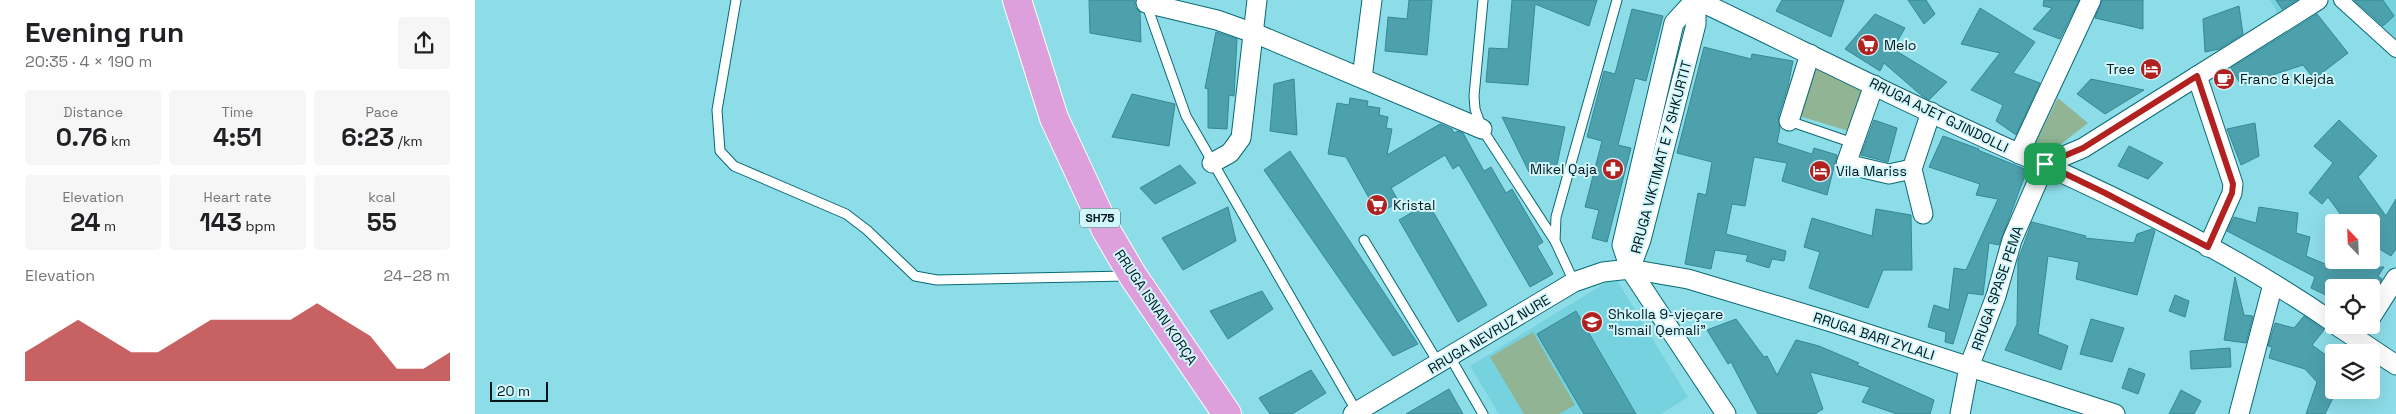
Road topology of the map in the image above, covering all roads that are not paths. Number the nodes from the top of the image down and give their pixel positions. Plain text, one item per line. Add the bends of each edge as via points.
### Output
1 (736, 0) edge
2 (1017, 0) edge
3 (1257, 0) edge
4 (1373, 0) edge
5 (1483, 0) edge
6 (1617, 0) edge
7 (1696, 0) edge
8 (2091, 0) edge
9 (2318, 0) edge
10 (2341, 0) edge
11 (1146, 2) edge
12 (1252, 32) junction
13 (2396, 50) edge
14 (1811, 54) junction
15 (2197, 76) junction
16 (1363, 78) junction
17 (1874, 85) junction
18 (1931, 112) junction
19 (1789, 121) joint
20 (1482, 129) junction
21 (1853, 143) junction
22 (2019, 154) junction
23 (1212, 163) junction
24 (2045, 164) junction
25 (1912, 169) junction
26 (1923, 214) dead end
27 (1364, 240) dead end
28 (1555, 241) junction
29 (2208, 247) junction
30 (1630, 270) junction
31 (1133, 276) junction
32 (2396, 278) edge
33 (1574, 282) junction
34 (2273, 284) junction
35 (2380, 303) edge
36 (2325, 318) edge
37 (2363, 334) edge
38 (1445, 361) junction
39 (2396, 365) edge
40 (1969, 367) junction
41 (1362, 411) edge
42 (1227, 414) edge
43 (1483, 414) edge
44 (1726, 414) edge
45 (1960, 414) edge
46 (2115, 414) edge
47 (2239, 414) edge

1 - 31 lane via 717,110 720,151 735,166 846,214 915,276 937,280
2 - 31 main road, RRUGA ISNAN KORÇA / SH75 via 1054,118 1098,214
3 - 12 street
4 - 16 street
5 - 20 lane via 1474,96
6 - 28 lane via 1556,217
7 - 14 street, RRUGA AJET GJINDOLLI
7 - 30 street, RRUGA VIKTIMAT E 7 SHKURTIT via 1697,24 1641,240
8 - 22 street
9 - 15 street
10 - 13 street
11 - 12 street
11 - 23 lane via 1186,116
12 - 16 street
12 - 23 street via 1241,138 1230,153
14 - 17 street, RRUGA AJET GJINDOLLI
14 - 19 street
15 - 24 street via 2083,148
15 - 29 street via 2233,184
16 - 20 street
17 - 18 street, RRUGA AJET GJINDOLLI
17 - 21 street
18 - 22 street, RRUGA AJET GJINDOLLI
18 - 25 street
19 - 21 lane
20 - 28 lane
21 - 25 street via 1845,164 1889,174
22 - 24 street, RRUGA AJET GJINDOLLI
23 - 41 lane
24 - 29 street, RRUGA AJET GJINDOLLI
24 - 40 street, RRUGA SPASE PEMA via 2012,240 1996,296
25 - 26 street
27 - 38 lane
28 - 33 lane
29 - 34 street, RRUGA AJET GJINDOLLI
30 - 33 street, RRUGA NEVRUZ NURE via 1603,272
30 - 40 street, RRUGA BARI ZYLALI via 1688,279
30 - 44 street
31 - 42 main road, RRUGA ISNAN KORÇA / SH75
32 - 35 street
33 - 38 street, RRUGA NEVRUZ NURE
34 - 36 street, RRUGA AJET GJINDOLLI
34 - 47 street
37 - 39 street, RRUGA AJET GJINDOLLI
38 - 41 street, RRUGA NEVRUZ NURE
38 - 43 lane
40 - 45 street, RRUGA SPASE PEMA
40 - 46 street, RRUGA BARI ZYLALI

